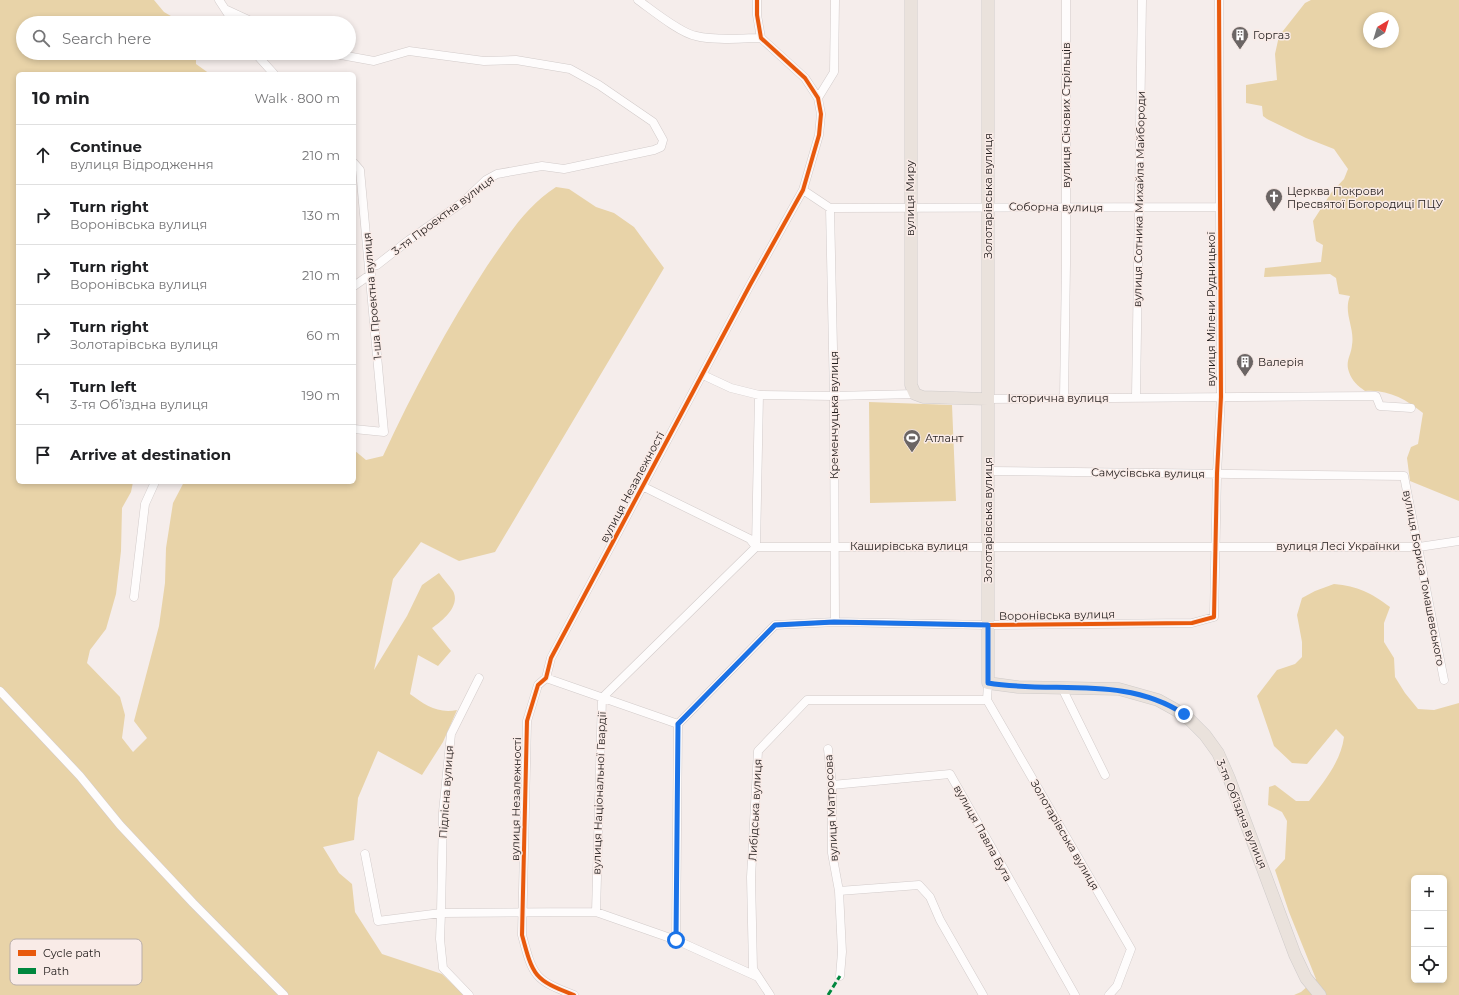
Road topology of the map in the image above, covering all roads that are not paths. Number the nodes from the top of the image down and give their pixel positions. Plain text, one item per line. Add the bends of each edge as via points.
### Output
1 (219, 0) edge
2 (638, 0) edge
3 (757, 0) edge
4 (835, 0) edge
5 (911, 0) edge
6 (988, 0) edge
7 (1066, 0) edge
8 (1142, 0) edge
9 (1219, 0) edge
10 (225, 9) junction
11 (230, 16) edge
12 (240, 16) edge
13 (761, 38) junction
14 (356, 58) edge
15 (261, 60) edge
16 (272, 72) edge
17 (818, 98) junction
18 (356, 165) edge
19 (803, 190) junction
20 (988, 206) junction
21 (910, 207) junction
22 (1220, 207) junction
23 (830, 208) junction
24 (1066, 208) junction
25 (1139, 208) junction
26 (370, 270) junction
27 (356, 284) edge
28 (703, 375) junction
29 (915, 394) junction
30 (759, 396) junction
31 (834, 396) junction
32 (1221, 397) junction
33 (1064, 398) junction
34 (1136, 398) junction
35 (988, 399) junction
36 (1411, 408) dead end
37 (356, 429) edge
38 (988, 471) junction
39 (1217, 473) junction
40 (1404, 476) joint
41 (154, 484) edge
42 (642, 486) junction
43 (1459, 541) edge
44 (834, 546) junction
45 (1216, 546) junction
46 (1419, 546) junction
47 (756, 547) junction
48 (988, 547) junction
49 (134, 597) dead end
50 (1214, 617) joint
51 (834, 622) junction
52 (988, 625) junction
53 (479, 678) dead end
54 (546, 678) junction
55 (1444, 680) dead end
56 (988, 683) junction
57 (1062, 688) junction
58 (0, 690) edge
59 (602, 698) junction
60 (987, 700) junction
61 (678, 724) junction
62 (828, 749) dead end
63 (1105, 775) dead end
64 (832, 785) junction
65 (365, 854) dead end
66 (839, 891) junction
67 (523, 911) junction
68 (596, 912) junction
69 (441, 913) junction
70 (676, 940) junction
71 (840, 976) dead end
72 (758, 977) junction
73 (284, 995) edge
74 (470, 995) edge
75 (574, 995) edge
76 (770, 995) edge
77 (983, 995) edge
78 (1075, 995) edge
79 (1109, 995) edge
80 (1320, 995) edge

1 - 10 street
2 - 13 street via 694,36
3 - 13 street
4 - 17 street via 834,72
5 - 21 main road, вулиця Миру
6 - 20 main road, Золотарівська вулиця
7 - 24 street, вулиця Січових Стрільців
8 - 25 street, вулиця Сотника Михайла Майбороди
9 - 22 street, вулиця Мілени Рудницької
10 - 11 street
10 - 12 street
13 - 17 street, вулиця Незалежності via 805,78
14 - 26 street, 3-тя Проектна вулиця via 374,61 409,51 484,61 516,60 570,69 599,85 653,122 662,140 661,147 654,150 564,169 542,166 497,174
15 - 16 street
17 - 19 street, вулиця Незалежності via 821,114 819,135
18 - 26 street, 1-ша Проектна вулиця via 360,170
19 - 23 street
19 - 28 street, вулиця Незалежності
20 - 21 street, Соборна вулиця
20 - 24 street, Соборна вулиця
20 - 35 main road, Золотарівська вулиця
21 - 23 street, Соборна вулиця
21 - 29 main road, вулиця Миру via 911,385
22 - 25 street, Соборна вулиця
22 - 32 street, вулиця Мілени Рудницької
23 - 31 street, Кременчуцька вулиця
24 - 25 street, Соборна вулиця
24 - 33 street, вулиця Січових Стрільців
25 - 34 street, вулиця Сотника Михайла Майбороди
26 - 27 street, 3-тя Проектна вулиця
26 - 37 street, 1-ша Проектна вулиця via 384,432
28 - 30 street, Історична вулиця via 731,388
28 - 42 street, вулиця Незалежності
29 - 31 street, Історична вулиця
29 - 35 main road, Історична вулиця
30 - 31 street, Історична вулиця
30 - 47 street
31 - 44 street, Кременчуцька вулиця
32 - 34 street, Історична вулиця
32 - 36 street, Історична вулиця via 1376,396 1380,406
32 - 39 street, вулиця Мілени Рудницької
33 - 34 street, Історична вулиця
33 - 35 street, Історична вулиця
35 - 38 main road, Золотарівська вулиця
38 - 39 street, Самусівська вулиця
38 - 48 main road, Золотарівська вулиця
39 - 40 street, Самусівська вулиця
39 - 45 street, вулиця Мілени Рудницької
40 - 46 street, вулиця Бориса Томашевського
41 - 49 street via 145,504
42 - 47 street via 750,539
42 - 54 street, вулиця Незалежності via 551,658
43 - 46 street, вулиця Лесі Українки
44 - 47 street, Каширівська вулиця
44 - 48 street, Каширівська вулиця
44 - 51 street, Кременчуцька вулиця
45 - 46 street, вулиця Лесі Українки
45 - 48 street, Каширівська вулиця
45 - 50 street, вулиця Мілени Рудницької
46 - 55 street, вулиця Бориса Томашевського
47 - 59 street, вулиця Національної Гвардії
48 - 52 main road, Золотарівська вулиця
50 - 52 street, Воронівська вулиця via 1192,623
51 - 52 street, Воронівська вулиця
51 - 61 street, Воронівська вулиця via 775,625
52 - 56 main road, Золотарівська вулиця
53 - 69 street, Підлісна вулиця via 451,734 443,812
54 - 59 street
54 - 67 street, вулиця Незалежності via 538,685 527,721
56 - 57 main road, 3-тя Обʼїздна вулиця via 1014,687
56 - 60 street, Золотарівська вулиця
57 - 63 street
57 - 80 main road, 3-тя Обʼїздна вулиця via 1108,688 1147,696 1184,714 1205,735 1218,754 1229,778 1295,955 1306,978
58 - 73 street via 80,776 126,831
59 - 61 street
59 - 68 street, вулиця Національної Гвардії
60 - 72 street, Либідська вулиця via 807,700 758,751 751,877 753,969
60 - 79 street, Золотарівська вулиця via 1131,949 1117,986
61 - 70 street
62 - 64 street, вулиця Матросова
64 - 66 street, вулиця Матросова via 832,853
64 - 78 street, вулиця Павла Бута via 950,774
65 - 69 street via 378,921
66 - 71 street via 842,952
66 - 77 street via 919,885 930,897 940,920
67 - 68 street
67 - 69 street
67 - 75 street, вулиця Незалежності via 522,935 534,970 541,981
68 - 70 street
69 - 74 street, Підлісна вулиця via 443,968
70 - 72 street
72 - 76 street, Либідська вулиця

